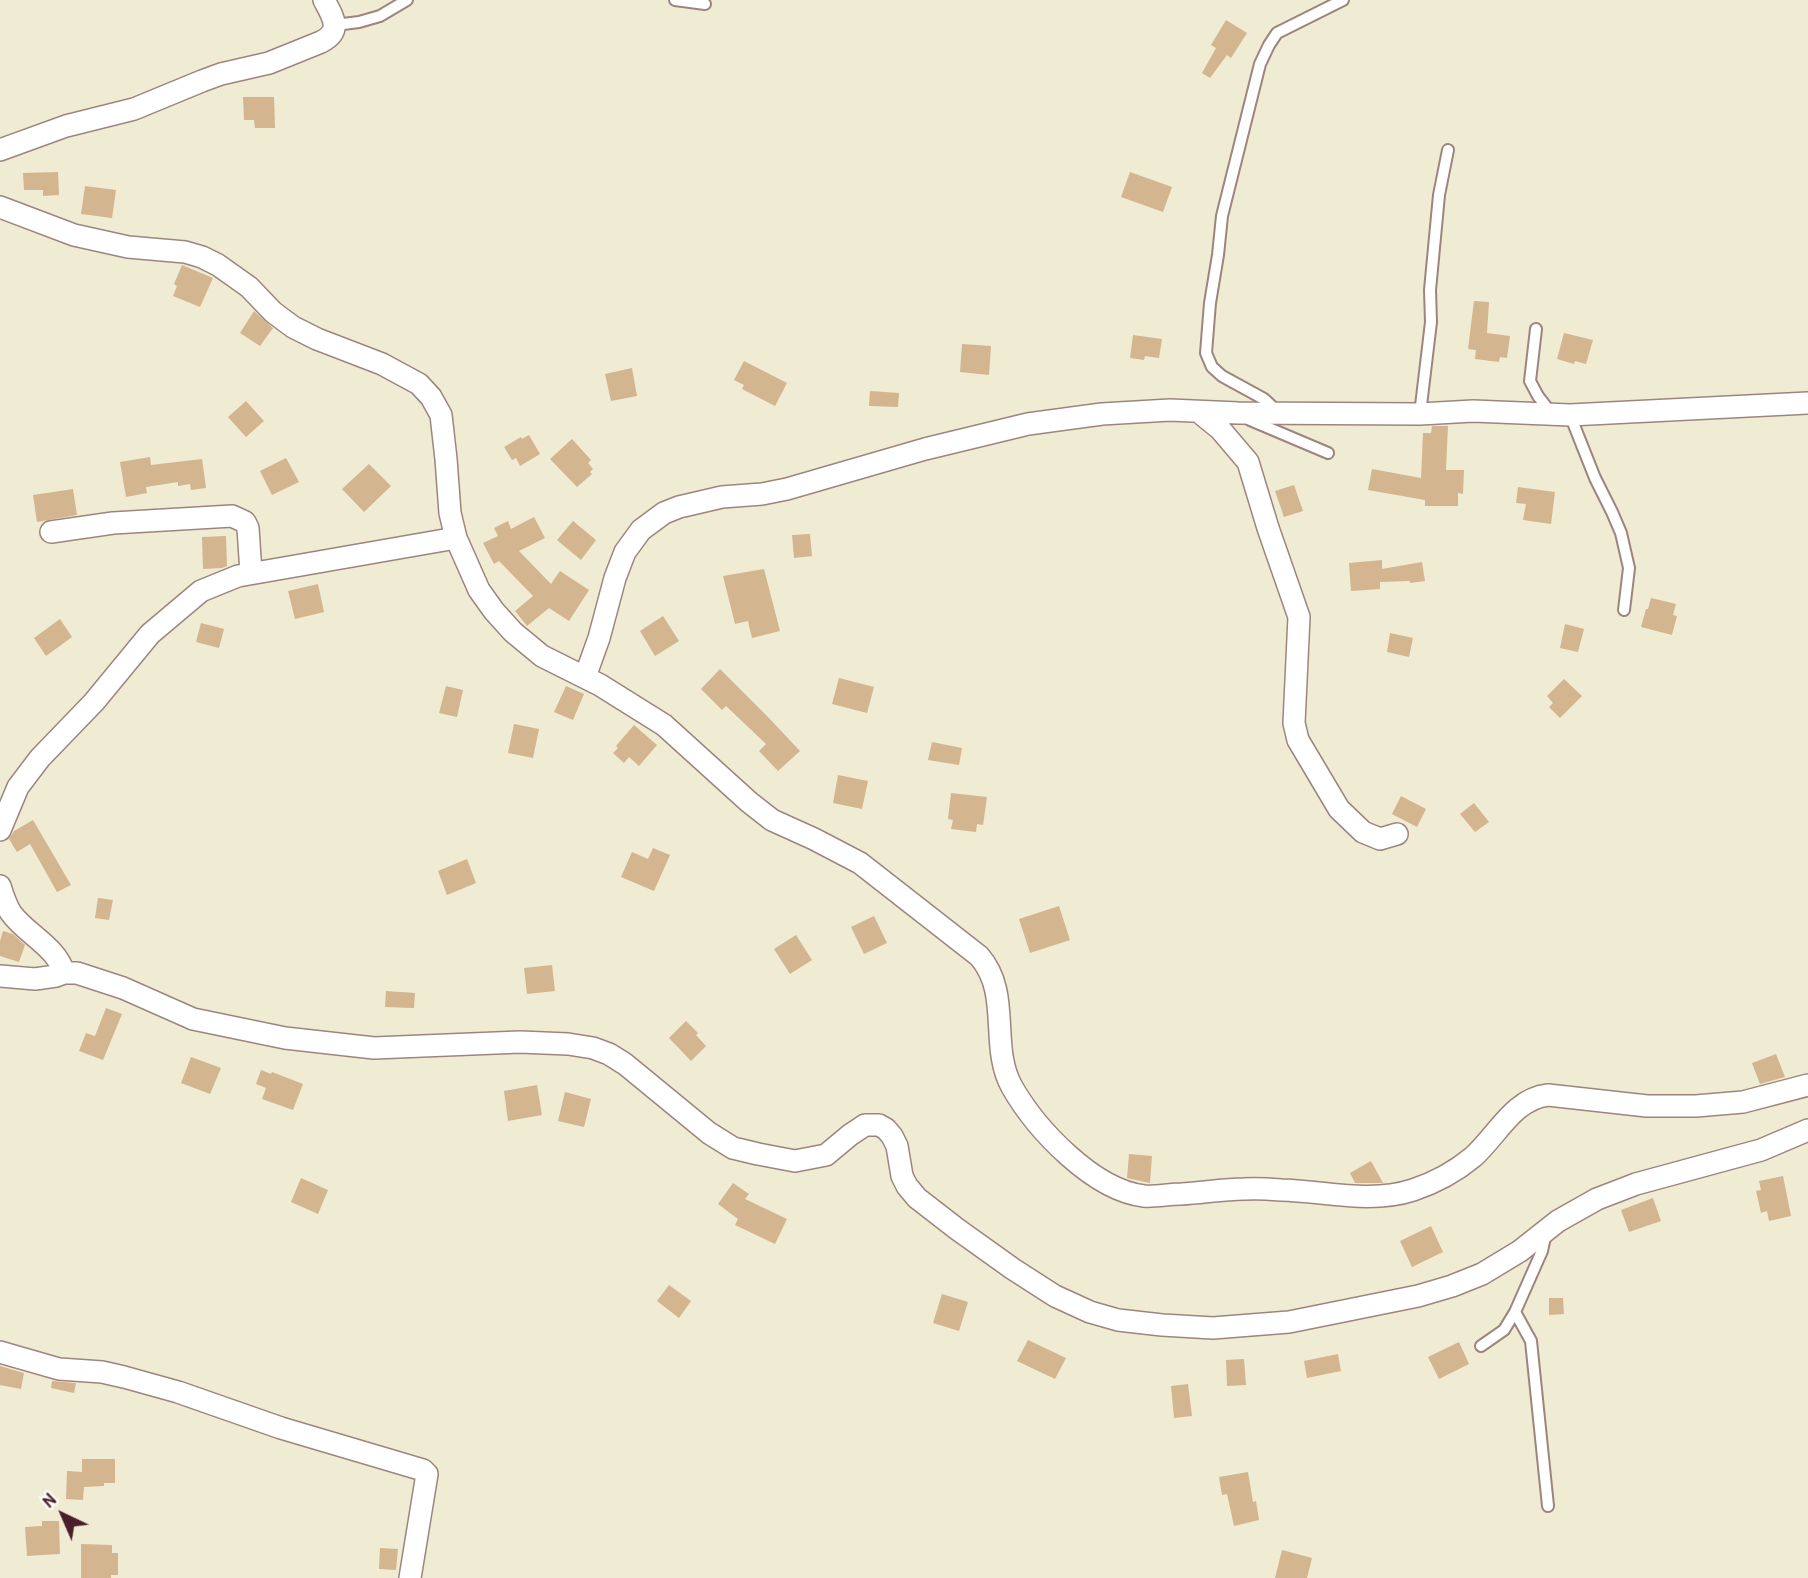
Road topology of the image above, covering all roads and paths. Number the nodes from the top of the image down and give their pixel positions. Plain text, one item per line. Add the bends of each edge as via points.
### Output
1 (324, 0) edge
2 (407, 0) edge
3 (676, 0) edge
4 (1343, 0) edge
5 (705, 4) dead end
6 (335, 25) junction
7 (0, 150) edge
8 (1448, 150) dead end
9 (0, 207) edge
10 (1536, 329) dead end
11 (1808, 402) edge
12 (1199, 412) junction
13 (1281, 413) junction
14 (1238, 414) junction
15 (1420, 414) junction
16 (1561, 414) junction
17 (1328, 453) dead end
18 (51, 532) dead end
19 (456, 538) junction
20 (251, 573) junction
21 (1624, 610) dead end
22 (585, 677) junction
23 (0, 830) edge
24 (1397, 834) dead end
25 (0, 886) edge
26 (64, 973) junction
27 (0, 976) edge
28 (1808, 1085) edge
29 (1808, 1130) edge
30 (1547, 1230) junction
31 (1515, 1312) junction
32 (1481, 1346) dead end
33 (0, 1352) edge
34 (1548, 1506) dead end
35 (410, 1578) edge

1 - 6 street
2 - 6 lane via 380,16
3 - 5 lane
4 - 13 lane via 1277,33 1269,45 1260,64 1222,216 1206,353 1222,376
6 - 7 street via 329,38 269,63 221,74 134,109 66,126
8 - 15 lane via 1439,195
9 - 19 street via 74,234 202,257 249,288 293,327 419,384 441,415
10 - 16 lane via 1530,381 1538,396
11 - 16 street
12 - 14 street
12 - 22 street via 1102,414 1028,424 787,489 722,497 664,513 641,530 625,552
12 - 24 street via 1248,462 1299,617 1294,723 1298,740 1339,809 1363,832 1380,839
13 - 14 street
13 - 15 street
14 - 17 lane
15 - 16 street
16 - 21 lane via 1621,533 1629,568
18 - 20 street via 113,523 232,516 248,528
19 - 20 street
19 - 22 street via 479,590 502,621 542,656
20 - 23 street via 201,591 150,634 40,758 18,787
22 - 28 street via 664,725 772,820 860,863 979,956 996,985 1002,1055 1012,1086 1068,1155 1090,1174 1119,1189 1144,1196 1244,1188 1367,1198 1410,1191 1445,1177 1473,1157 1517,1108 1537,1096 1647,1107 1696,1106 1742,1102
25 - 26 street via 11,912 57,959
26 - 27 street via 35,979
26 - 30 street via 89,976 193,1018 285,1038 374,1048 520,1042 593,1048 625,1064 709,1133 733,1147 794,1161 826,1155 865,1125 879,1125 892,1136 902,1176 917,1198 1055,1296 1118,1321 1251,1326 1418,1296 1482,1274
29 - 30 street via 1761,1150 1636,1184 1597,1199
30 - 31 lane
31 - 32 lane via 1504,1330
31 - 34 lane via 1531,1341
33 - 35 street via 59,1369 102,1372 178,1392 424,1470

